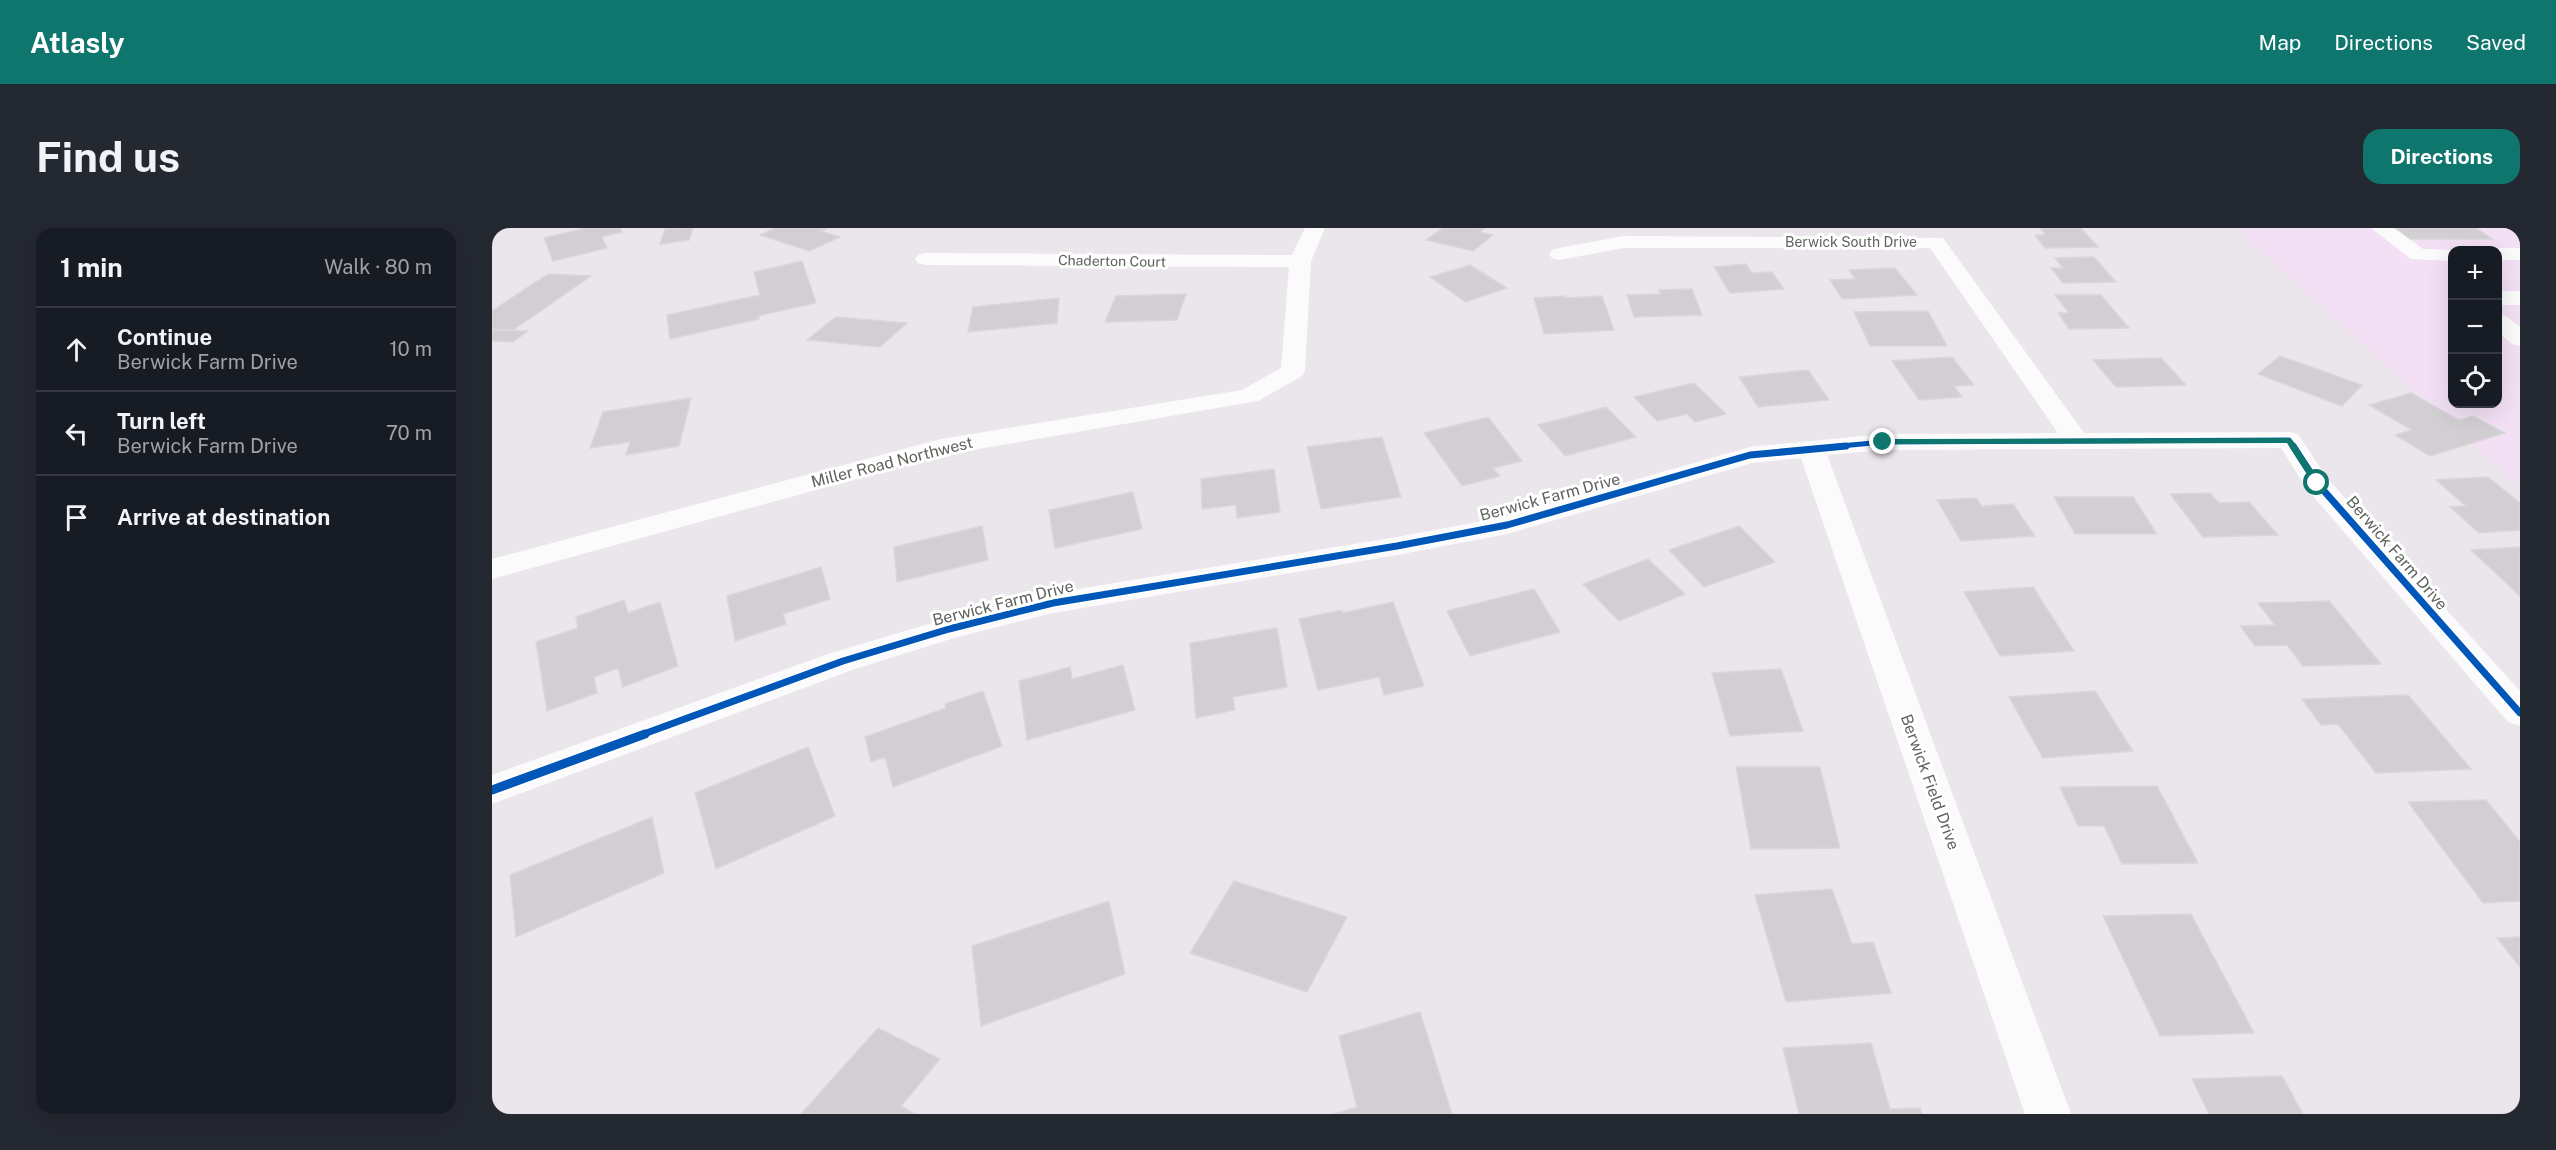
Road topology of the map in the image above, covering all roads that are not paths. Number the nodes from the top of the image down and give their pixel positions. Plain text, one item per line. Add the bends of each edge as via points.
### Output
1 (1315, 228) edge
2 (2381, 228) edge
3 (1559, 254) dead end
4 (2502, 254) edge
5 (2520, 254) edge
6 (2448, 255) edge
7 (925, 259) dead end
8 (1299, 261) junction
9 (2502, 298) edge
10 (2520, 298) edge
11 (2502, 324) edge
12 (2520, 339) edge
13 (2076, 441) junction
14 (1812, 450) junction
15 (492, 569) edge
16 (2520, 713) edge
17 (492, 790) edge
18 (2048, 1114) edge

1 - 8 street
2 - 6 street via 2418,255
3 - 13 street, Berwick South Drive via 1624,242 1936,242
4 - 5 street
7 - 8 street, Chaderton Court
8 - 15 street, Miller Road Northwest via 1293,371 1249,396 941,447
9 - 10 street
11 - 12 street
13 - 14 street, Berwick Farm Drive via 1883,442
13 - 16 street, Berwick Farm Drive via 2289,441 2317,483
14 - 17 street, Berwick Farm Drive via 1750,455 1507,525 1053,603 983,620 843,661
14 - 18 street, Berwick Field Drive

